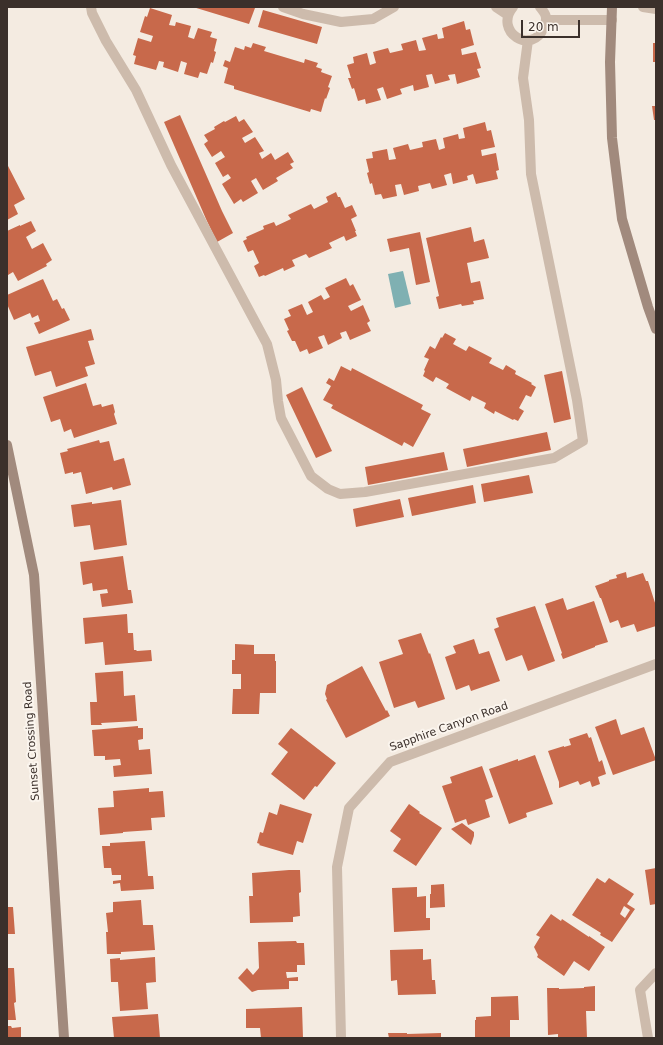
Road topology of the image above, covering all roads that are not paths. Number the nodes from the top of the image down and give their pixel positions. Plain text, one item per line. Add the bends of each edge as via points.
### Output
1 (283, 7) edge
2 (394, 7) edge
3 (496, 7) edge
4 (540, 7) edge
5 (612, 7) edge
6 (644, 7) edge
7 (93, 9) edge
8 (656, 9) edge
9 (511, 11) edge
10 (547, 20) junction
11 (612, 20) junction
12 (528, 40) junction
13 (656, 329) edge
14 (7, 444) edge
15 (656, 664) edge
16 (656, 973) edge
17 (64, 1038) edge
18 (341, 1038) edge
19 (648, 1038) edge

1 - 2 street via 341,22 373,19
3 - 9 street
4 - 10 street
5 - 11 street
6 - 8 street
7 - 12 street via 106,41 136,90 171,166 267,344 276,380 281,418 311,476 328,489 340,494 365,492 554,458 582,442 577,400 531,174 529,120 523,78
9 - 12 street via 508,22 510,30 521,40
10 - 11 street
10 - 12 street via 541,34 535,39
11 - 13 street via 612,138 622,219
14 - 17 street, Sunset Crossing Road via 34,575
15 - 18 street, Sapphire Canyon Road via 390,762 350,808 337,866
16 - 19 street via 640,990

